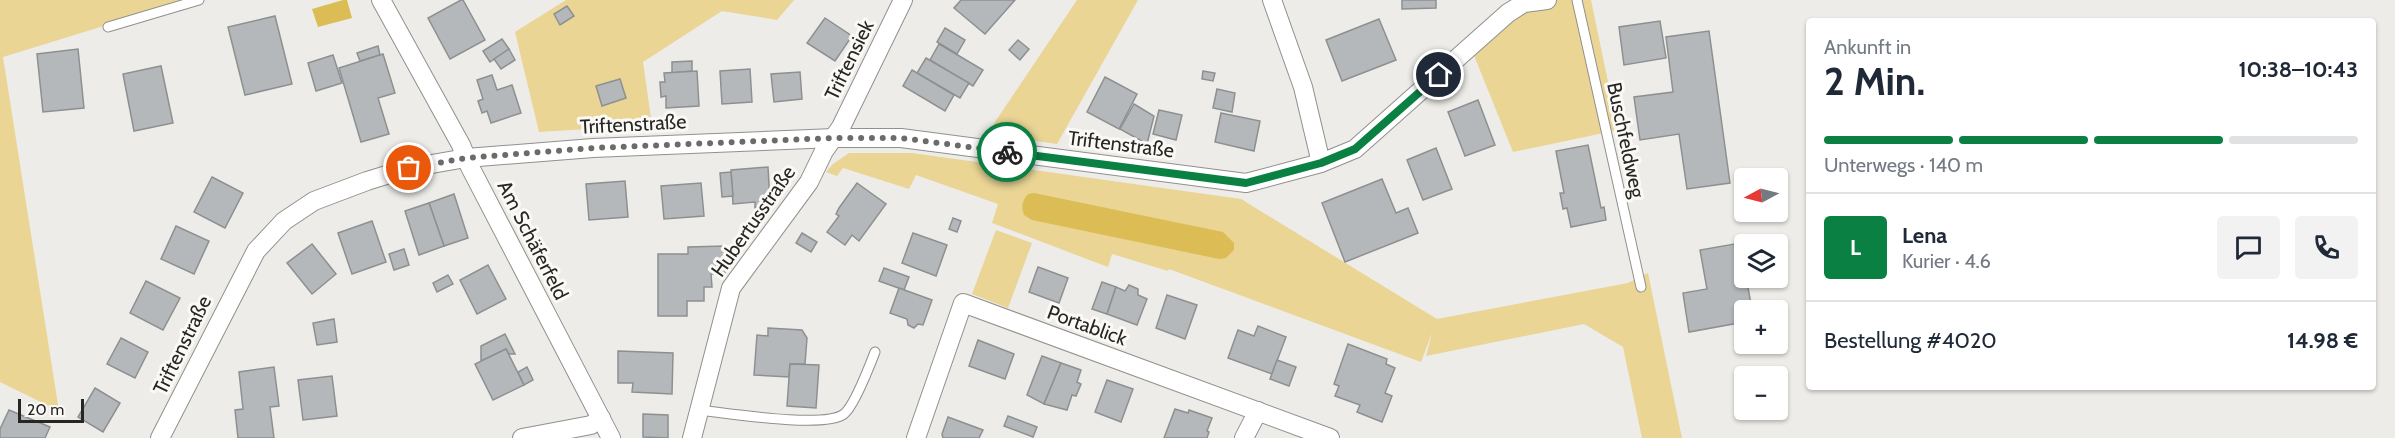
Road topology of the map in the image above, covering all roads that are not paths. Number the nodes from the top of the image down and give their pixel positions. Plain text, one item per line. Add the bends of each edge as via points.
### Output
1 (199, 0) edge
2 (381, 0) edge
3 (903, 0) edge
4 (1272, 0) edge
5 (1547, 0) edge
6 (1577, 0) edge
7 (108, 27) dead end
8 (834, 138) junction
9 (466, 158) junction
10 (1321, 163) junction
11 (1641, 287) dead end
12 (874, 352) dead end
13 (699, 410) junction
14 (1258, 411) junction
15 (601, 418) junction
16 (160, 438) edge
17 (522, 438) edge
18 (611, 438) edge
19 (692, 438) edge
20 (916, 438) edge
21 (1244, 438) edge
22 (1330, 438) edge

1 - 7 lane
2 - 9 street, Am Schäferfeld
3 - 8 street, Triftensiek
4 - 10 street via 1303,87
5 - 10 street via 1524,3 1508,13 1355,149
6 - 11 lane, Buschfeldweg
8 - 9 street, Triftenstraße via 593,148
8 - 10 street, Triftenstraße via 901,138 1246,183
8 - 13 street, Hubertusstraße via 809,182 731,288
9 - 15 street, Am Schäferfeld
9 - 16 street, Triftenstraße via 409,168 367,181 314,201 284,221 256,251
12 - 13 lane via 845,414 829,420
13 - 19 street, Hubertusstraße
14 - 20 street, Portablick via 963,303
14 - 21 street
14 - 22 street, Portablick
15 - 17 street via 591,425
15 - 18 street, Am Schäferfeld

